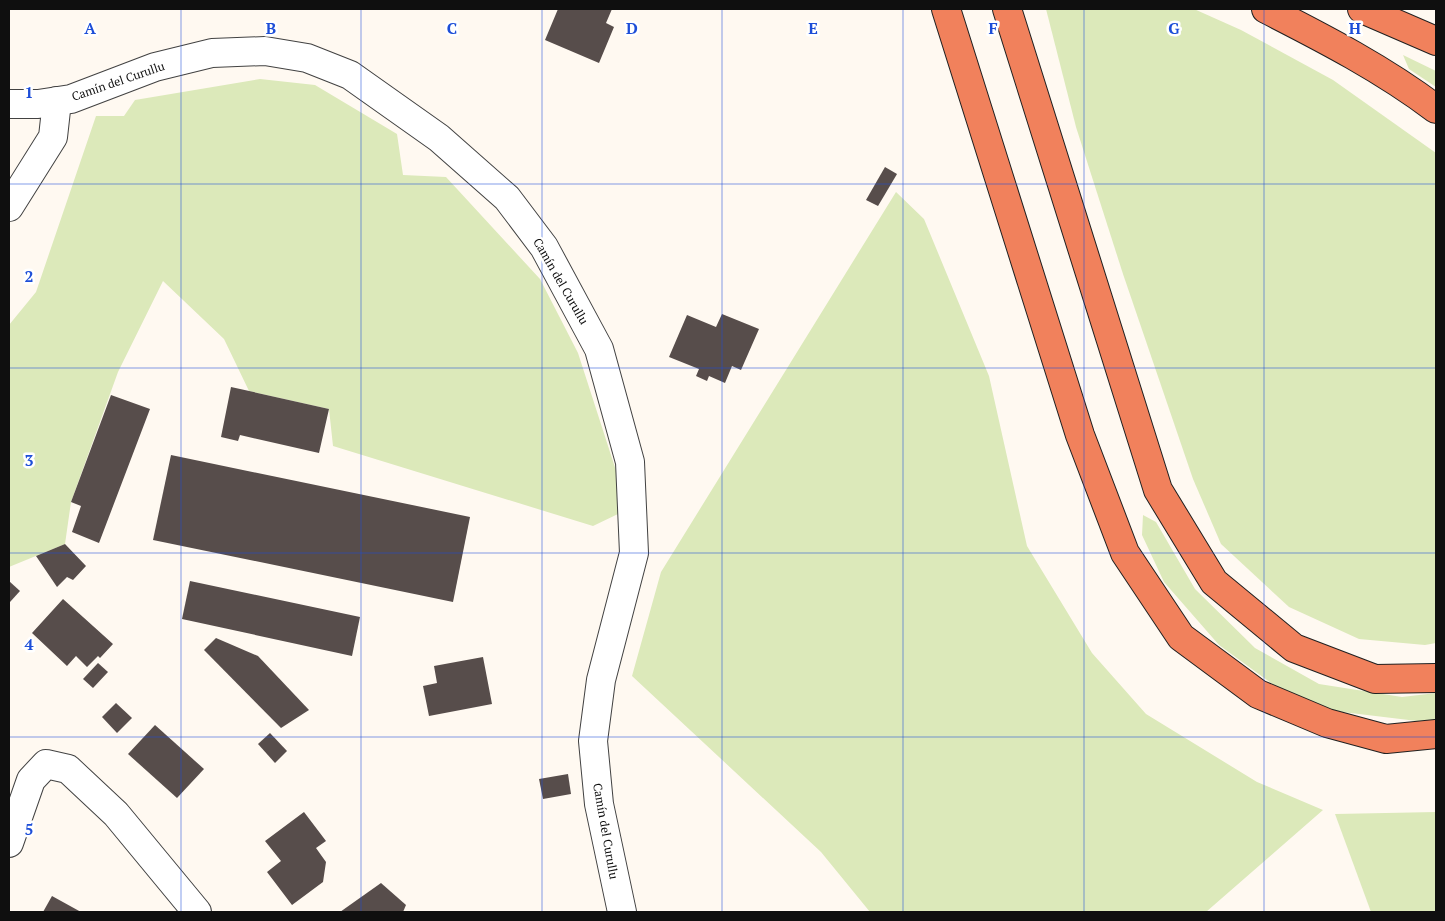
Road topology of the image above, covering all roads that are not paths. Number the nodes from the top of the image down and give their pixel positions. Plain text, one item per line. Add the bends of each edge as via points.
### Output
1 (946, 9) edge
2 (1007, 9) edge
3 (1266, 9) edge
4 (1362, 9) edge
5 (1436, 41) edge
6 (57, 101) junction
7 (9, 104) edge
8 (1436, 109) edge
9 (9, 207) edge
10 (1436, 678) edge
11 (1436, 734) edge
12 (9, 843) edge
13 (196, 912) edge
14 (622, 912) edge

1 - 11 highway via 1080,435 1125,553 1181,637 1258,694 1327,723 1386,739
2 - 10 highway via 1158,490 1214,582 1294,648 1375,679
3 - 8 highway via 1334,43 1404,85
4 - 5 highway
6 - 7 street, Camín del Curullu
6 - 9 street via 53,137
6 - 14 street, Camín del Curullu via 71,99 155,67 212,53 265,51 307,58 350,75 439,138 507,198 544,247 599,349 630,462 634,554 601,680 593,741 599,804
12 - 13 street via 31,780 46,764 68,769 116,814

